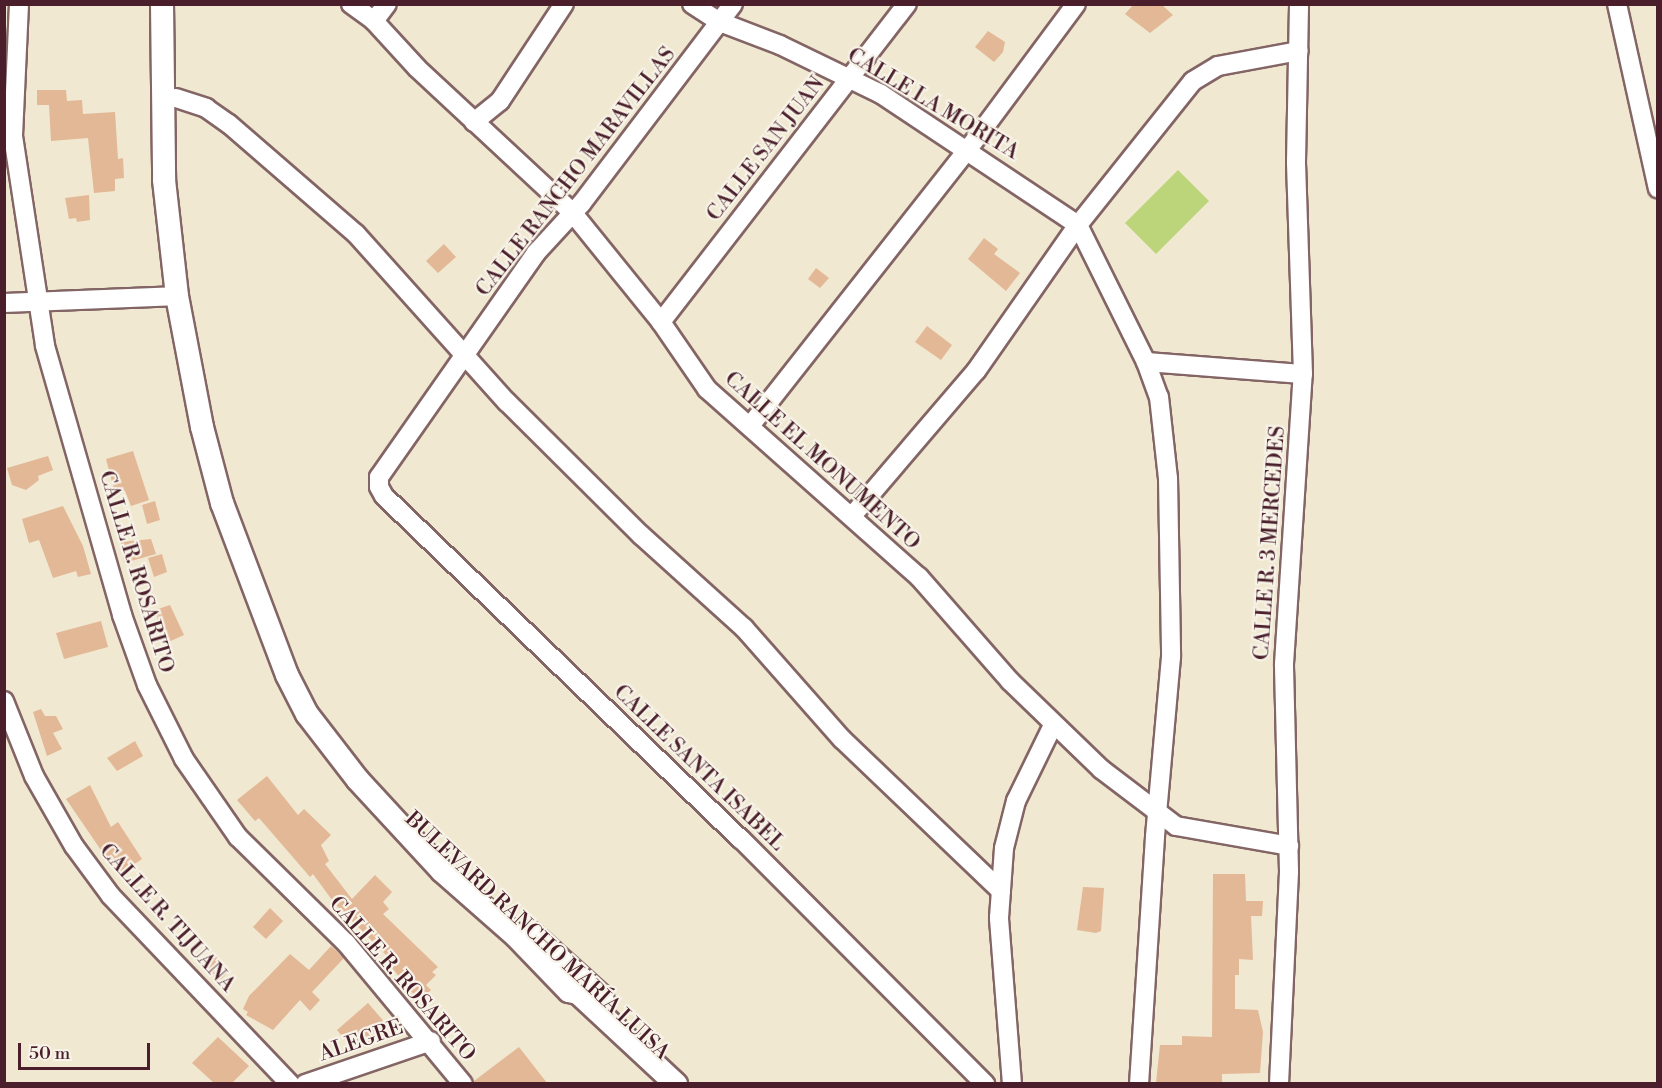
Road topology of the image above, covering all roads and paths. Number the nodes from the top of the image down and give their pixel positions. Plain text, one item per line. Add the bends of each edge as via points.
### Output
1 (19, 4) edge
2 (162, 4) edge
3 (175, 4) edge
4 (351, 4) edge
5 (387, 4) edge
6 (564, 4) edge
7 (692, 4) edge
8 (733, 4) edge
9 (907, 4) edge
10 (1076, 4) edge
11 (1299, 4) edge
12 (1617, 4) edge
13 (374, 21) junction
14 (720, 22) junction
15 (1299, 51) junction
16 (851, 77) junction
17 (176, 98) junction
18 (474, 122) junction
19 (966, 152) junction
20 (1658, 189) edge
21 (572, 212) junction
22 (1078, 225) junction
23 (177, 296) junction
24 (4, 303) edge
25 (37, 303) junction
26 (661, 322) junction
27 (467, 355) junction
28 (1146, 362) junction
29 (1303, 374) junction
30 (750, 426) junction
31 (379, 487) joint
32 (852, 516) junction
33 (4, 701) edge
34 (1053, 725) junction
35 (1158, 815) junction
36 (1288, 846) junction
37 (1001, 891) junction
38 (431, 1041) junction
39 (290, 1083) edge
40 (305, 1083) edge
41 (463, 1083) edge
42 (676, 1083) edge
43 (692, 1083) edge
44 (985, 1083) edge
45 (1012, 1083) edge
46 (1139, 1083) edge
47 (1279, 1083) edge

1 - 25 street, CALLE R. ROSARITO via 13,136
2 - 23 street via 164,180
3 - 17 street, BULEVARD RANCHO MARÍA LUISA
4 - 13 street, CALLE EL MONUMENTO
5 - 13 street
6 - 18 street via 500,101
7 - 14 street, CALLE LA MORITA
8 - 14 street, CALLE RANCHO MARAVILLAS
9 - 16 street, CALLE SAN JUAN
10 - 19 street
11 - 15 street, CALLE R. 3 MERCEDES
12 - 20 street
13 - 18 street, CALLE EL MONUMENTO
14 - 16 street, CALLE LA MORITA
14 - 21 street, CALLE RANCHO MARAVILLAS
15 - 22 street via 1218,66 1194,81
15 - 29 street, CALLE R. 3 MERCEDES via 1296,162
16 - 19 street, CALLE LA MORITA
16 - 26 street, CALLE SAN JUAN
17 - 27 street via 206,108 229,124 323,203
17 - 43 street, BULEVARD RANCHO MARÍA LUISA via 184,242 197,333 217,428 234,497 302,678 350,753 438,848
18 - 21 street, CALLE EL MONUMENTO
19 - 22 street, CALLE LA MORITA via 1000,170
19 - 30 street
21 - 26 street, CALLE EL MONUMENTO
21 - 27 street, CALLE RANCHO MARAVILLAS via 536,253
22 - 28 street
22 - 32 street via 976,371
23 - 25 street
23 - 42 street via 202,427 222,503 287,675 307,714 358,780 442,871 516,936 569,992 578,993
24 - 25 street
25 - 38 street, CALLE R. ROSARITO via 45,346 122,615 147,685 184,759 238,837 346,943
26 - 30 street, CALLE EL MONUMENTO via 707,389
27 - 31 street, CALLE RANCHO MARAVILLAS via 379,477
27 - 37 street via 541,436 744,628 842,739
28 - 29 street
28 - 35 street via 1159,397 1168,478 1171,657
29 - 36 street, CALLE R. 3 MERCEDES via 1284,664
30 - 32 street, CALLE EL MONUMENTO
31 - 44 street, CALLE SANTA ISABEL
32 - 34 street, CALLE EL MONUMENTO via 919,578
33 - 39 street, CALLE R. TIJUANA via 34,776 74,846 111,896
34 - 35 street, CALLE EL MONUMENTO
34 - 37 street via 1016,801 1004,848
35 - 36 street, CALLE EL MONUMENTO via 1176,826
35 - 46 street
36 - 47 street, CALLE R. 3 MERCEDES
37 - 45 street via 999,918
38 - 40 street, ALEGRE
38 - 41 street, CALLE R. ROSARITO

